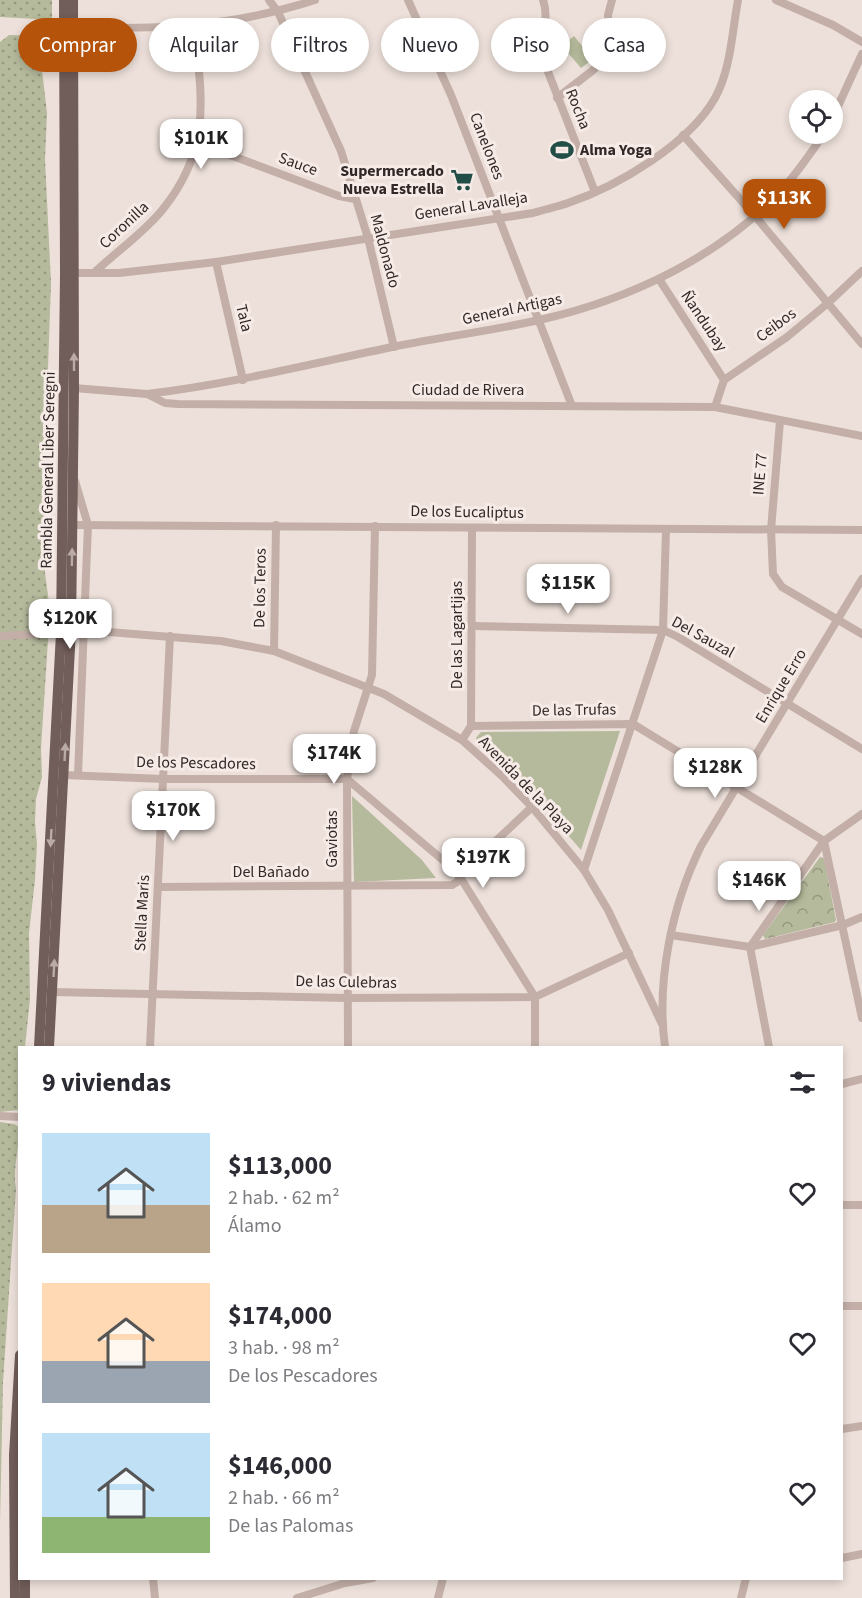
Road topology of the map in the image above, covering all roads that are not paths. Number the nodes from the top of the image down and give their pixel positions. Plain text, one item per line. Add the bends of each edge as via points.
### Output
1 (64, 0) edge
2 (73, 0) edge
3 (269, 0) edge
4 (315, 0) edge
5 (408, 0) edge
6 (543, 0) edge
7 (612, 0) edge
8 (738, 0) edge
9 (776, 0) edge
10 (278, 12) junction
11 (67, 18) edge
12 (70, 18) edge
13 (252, 18) edge
14 (862, 42) edge
15 (862, 54) edge
16 (68, 72) edge
17 (70, 72) edge
18 (199, 72) edge
19 (843, 95) edge
20 (557, 98) junction
21 (683, 135) junction
22 (198, 143) junction
23 (817, 144) edge
24 (595, 192) junction
25 (355, 199) junction
26 (755, 216) junction
27 (498, 217) junction
28 (368, 238) junction
29 (216, 262) junction
30 (862, 271) edge
31 (96, 272) junction
32 (74, 273) junction
33 (658, 279) junction
34 (828, 303) junction
35 (539, 320) junction
36 (862, 344) edge
37 (394, 347) junction
38 (243, 380) junction
39 (724, 380) junction
40 (74, 388) junction
41 (147, 394) junction
42 (572, 406) junction
43 (715, 407) junction
44 (780, 421) junction
45 (862, 436) edge
46 (73, 474) junction
47 (72, 525) junction
48 (88, 525) junction
49 (276, 525) junction
50 (375, 526) junction
51 (472, 528) junction
52 (666, 530) junction
53 (771, 530) junction
54 (862, 530) edge
55 (862, 579) edge
56 (839, 620) junction
57 (472, 627) junction
58 (84, 630) junction
59 (663, 630) junction
60 (66, 631) junction
61 (862, 634) edge
62 (0, 636) edge
63 (170, 636) junction
64 (274, 651) junction
65 (369, 688) junction
66 (788, 704) junction
67 (633, 724) junction
68 (471, 726) junction
69 (462, 740) junction
70 (862, 749) edge
71 (64, 775) junction
72 (78, 775) junction
73 (163, 779) junction
74 (347, 779) junction
75 (738, 787) junction
76 (532, 807) junction
77 (862, 814) edge
78 (824, 841) junction
79 (584, 870) junction
80 (460, 877) junction
81 (347, 886) junction
82 (159, 887) junction
83 (862, 917) edge
84 (843, 925) junction
85 (671, 935) junction
86 (750, 947) junction
87 (629, 953) junction
88 (52, 992) junction
89 (153, 993) junction
90 (535, 997) junction
91 (348, 998) junction
92 (862, 1018) edge
93 (662, 1024) junction
94 (39, 1046) edge
95 (49, 1046) edge
96 (150, 1046) edge
97 (348, 1046) edge
98 (535, 1046) edge
99 (665, 1046) edge
100 (769, 1046) edge
101 (862, 1079) edge
102 (843, 1084) edge
103 (0, 1116) edge
104 (18, 1117) edge
105 (843, 1205) edge
106 (862, 1205) edge
107 (843, 1306) edge
108 (862, 1306) edge
109 (18, 1389) edge
110 (862, 1426) edge
111 (843, 1429) edge
112 (862, 1554) edge
113 (843, 1558) edge
114 (25, 1580) edge
115 (153, 1580) edge
116 (362, 1580) edge
117 (442, 1580) edge
118 (746, 1580) edge
119 (15, 1598) edge
120 (25, 1598) edge
121 (155, 1598) edge
122 (297, 1598) edge
123 (438, 1598) edge
124 (741, 1598) edge

1 - 11 main road, Rambla General Liber Seregni
2 - 12 main road, Rambla General Liber Seregni
3 - 10 street, Maldonado
4 - 10 street
5 - 27 street, Canelones
6 - 20 street, Rocha via 546,12 541,47
7 - 20 street via 608,15 609,55
8 - 21 street, General Lavalleja via 726,71 715,98
9 - 14 street
10 - 13 street
10 - 25 street, Maldonado via 341,151
15 - 19 street
16 - 60 main road, Rambla General Liber Seregni
17 - 32 main road, Rambla General Liber Seregni
18 - 22 street, Coronilla via 202,96
20 - 24 street, Rocha
21 - 24 street, General Lavalleja via 640,168
21 - 26 street
22 - 25 street, Sauce
22 - 31 street, Coronilla via 182,182 162,210
23 - 26 street, General Artigas via 786,185
24 - 27 street, General Lavalleja via 533,213
25 - 28 street, Maldonado
26 - 33 street, General Artigas via 682,267
26 - 34 street
27 - 28 street, General Lavalleja
27 - 35 street, Canelones
28 - 29 street, General Lavalleja
28 - 37 street, Maldonado
29 - 31 street, General Lavalleja
29 - 38 street, Tala
30 - 34 street, Ceibos
31 - 32 street, General Lavalleja
40 -> 32 main road, Rambla General Liber Seregni
33 - 35 street, General Artigas via 578,310
33 - 39 street, Ñandubay
34 - 36 street
34 - 39 street, Ceibos
35 - 37 street, General Artigas
35 - 42 street, Canelones
37 - 38 street, General Artigas
38 - 41 street, General Artigas
39 - 43 street
40 - 41 street, Ciudad de Rivera
40 - 46 main road, Rambla General Liber Seregni
41 - 42 street, Ciudad de Rivera via 165,403 178,404
42 - 43 street, Ciudad de Rivera
43 - 44 street, Ciudad de Rivera
44 - 45 street, Ciudad de Rivera
44 - 53 street, INE 77
46 - 47 main road, Rambla General Liber Seregni
46 - 48 street
47 - 48 street, De los Eucaliptus
60 -> 47 main road, Rambla General Liber Seregni
48 - 49 street, De los Eucaliptus
48 - 58 street
49 - 50 street, De los Eucaliptus
49 - 64 street, De los Teros
50 - 51 street, De los Eucaliptus
50 - 65 street, Gaviotas
51 - 52 street, De los Eucaliptus
51 - 57 street, De las Lagartijas
52 - 53 street, De los Eucaliptus
52 - 59 street
53 - 54 street, De los Eucaliptus
53 - 56 street, INE 77 via 773,574 778,582
55 - 56 street, Enrique Erro
56 - 61 street
56 - 66 street, Enrique Erro
57 - 59 street, Del Sauzal
57 - 68 street, De las Lagartijas
58 - 60 street, Avenida de la Playa
58 - 63 street, Avenida de la Playa
58 - 72 street
59 - 66 street, Del Sauzal
59 - 67 street
60 - 62 street, Avenida de la Playa
71 -> 60 main road, Rambla General Liber Seregni
60 -> 94 main road, Rambla General Liber Seregni
63 - 64 street, Avenida de la Playa
63 - 73 street, Stella Maris
64 - 65 street, Avenida de la Playa
65 - 69 street, Avenida de la Playa
65 - 74 street, Gaviotas via 354,731
66 - 70 street, Del Sauzal
66 - 75 street, Enrique Erro
67 - 68 street, De las Trufas
67 - 75 street, De las Trufas
67 - 79 street
68 - 69 street
69 - 76 street, Avenida de la Playa
71 - 72 street, De los Pescadores
88 -> 71 main road, Rambla General Liber Seregni
72 - 73 street, De los Pescadores
73 - 74 street, De los Pescadores
73 - 82 street, Stella Maris
74 - 80 street
74 - 81 street, Gaviotas
75 - 78 street, De las Trufas
75 - 85 street, Enrique Erro via 687,875
76 - 79 street, Avenida de la Playa
76 - 80 street, Del Bañado
77 - 78 street
78 - 84 street
78 - 86 street
79 - 87 street, Avenida de la Playa
80 - 81 street, Del Bañado via 452,885
80 - 90 street
81 - 82 street, Del Bañado
81 - 91 street, Gaviotas
82 - 89 street, Stella Maris
83 - 84 street
84 - 86 street
84 - 92 street
85 - 86 street
85 - 93 street, Enrique Erro
86 - 100 street
87 - 90 street, De las Culebras
87 - 93 street, Avenida de la Playa
88 - 89 street, De las Culebras
88 - 95 main road, Rambla General Liber Seregni
89 - 91 street, De las Culebras
89 - 96 street, Stella Maris
90 - 91 street, De las Culebras
90 - 98 street
91 - 97 street, Gaviotas
93 - 99 street, Enrique Erro
101 - 102 street
103 - 104 street
105 - 106 street
107 - 108 street
109 - 119 main road via 14,1455
110 - 111 street
112 - 113 street
114 - 120 main road
115 - 121 street
116 - 122 street
117 - 123 street
118 - 124 street

